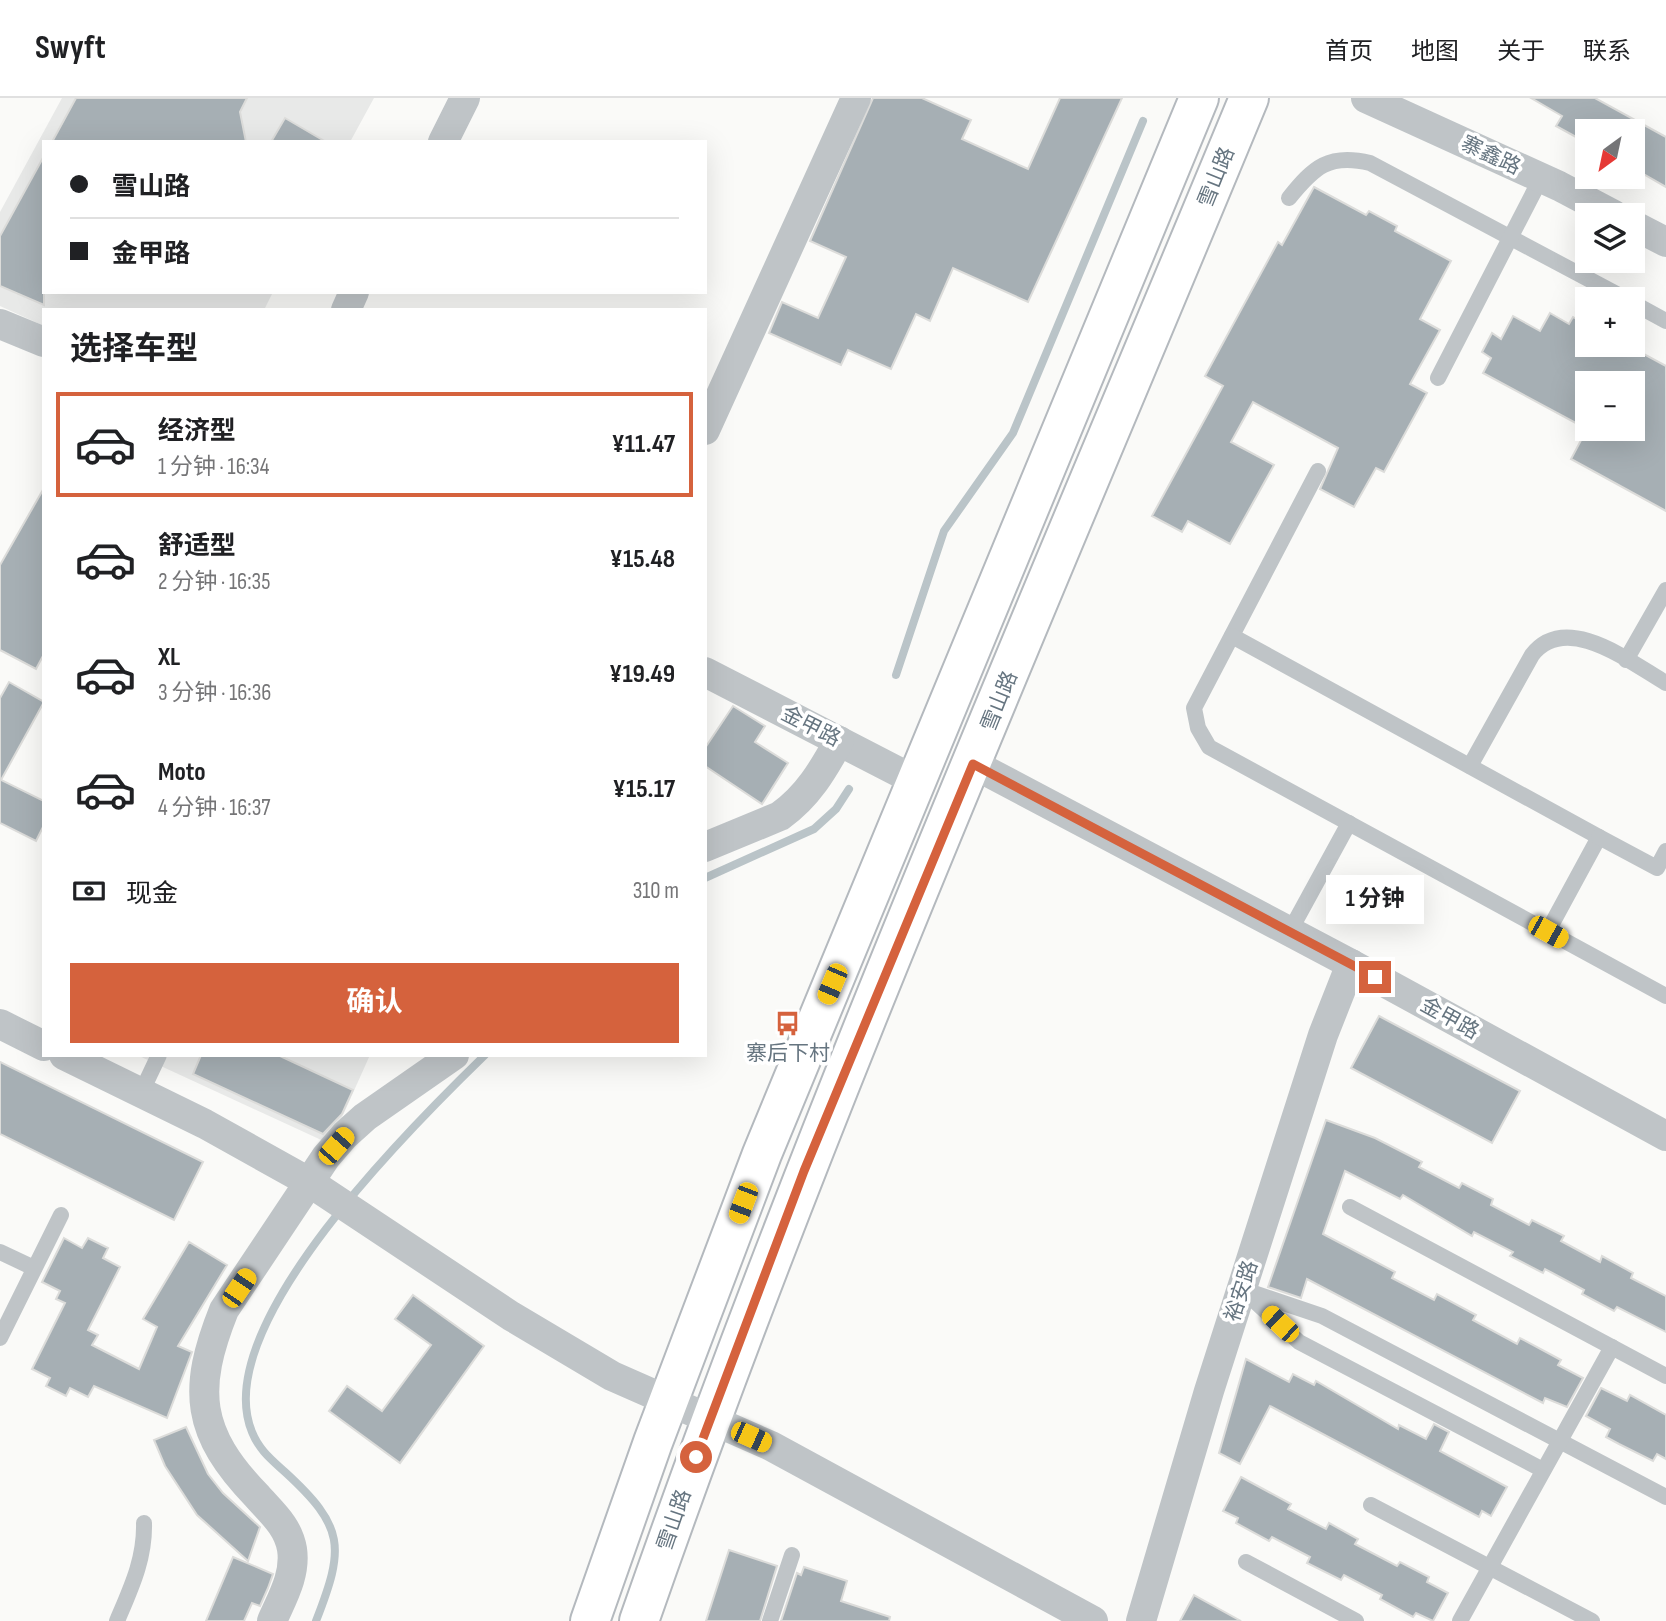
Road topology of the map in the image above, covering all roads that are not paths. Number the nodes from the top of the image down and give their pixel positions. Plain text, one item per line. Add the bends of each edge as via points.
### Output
1 (465, 98) edge
2 (856, 98) edge
3 (1199, 98) edge
4 (1249, 98) edge
5 (1366, 98) edge
6 (444, 140) edge
7 (1541, 178) junction
8 (1289, 198) dead end
9 (1590, 203) edge
10 (1645, 232) edge
11 (1510, 238) junction
12 (1666, 243) edge
13 (1603, 287) edge
14 (1645, 310) edge
15 (1666, 321) edge
16 (0, 324) edge
17 (42, 341) edge
18 (1438, 378) dead end
19 (707, 426) edge
20 (1318, 471) dead end
21 (1666, 590) edge
22 (1232, 636) junction
23 (1626, 660) junction
24 (707, 673) edge
25 (1666, 682) edge
26 (839, 741) junction
27 (973, 764) junction
28 (1470, 766) junction
29 (916, 781) junction
30 (1349, 823) junction
31 (1599, 837) junction
32 (707, 845) edge
33 (1666, 851) edge
34 (1290, 931) junction
35 (1548, 932) junction
36 (1350, 964) junction
37 (1666, 996) edge
38 (0, 1024) edge
39 (42, 1045) edge
40 (68, 1057) edge
41 (158, 1057) edge
42 (451, 1057) edge
43 (141, 1093) junction
44 (1666, 1136) edge
45 (309, 1182) junction
46 (1350, 1207) dead end
47 (61, 1215) dead end
48 (0, 1252) edge
49 (34, 1268) junction
50 (1242, 1289) junction
51 (0, 1338) edge
52 (1612, 1347) junction
53 (1666, 1376) edge
54 (668, 1401) junction
55 (710, 1419) junction
56 (1560, 1441) junction
57 (1544, 1470) junction
58 (1666, 1497) edge
59 (1371, 1505) dead end
60 (144, 1523) dead end
61 (792, 1555) dead end
62 (1246, 1562) dead end
63 (1490, 1567) junction
64 (117, 1621) edge
65 (272, 1621) edge
66 (590, 1621) edge
67 (639, 1621) edge
68 (770, 1621) edge
69 (1093, 1621) edge
70 (1141, 1621) edge
71 (1356, 1621) edge
72 (1460, 1621) edge
73 (1592, 1621) edge

1 - 6 street
2 - 19 street
3 - 29 main road
4 - 27 main road, 雪山路
5 - 7 street, 寨鑫路
7 - 9 street, 寨鑫路
7 - 11 lane
8 - 11 lane via 1319,166 1355,160 1370,163
10 - 12 street
11 - 13 lane
11 - 18 lane
14 - 15 lane
16 - 17 street
20 - 22 lane
21 - 23 lane
22 - 28 lane
22 - 30 lane via 1194,708 1203,738 1209,747
23 - 25 lane
23 - 28 lane via 1567,635 1545,642 1532,655
24 - 26 street, 金甲路
26 - 29 street, 金甲路
26 - 32 street via 811,788 780,817
27 - 34 street, 金甲路
27 - 55 main road, 雪山路 via 804,1171
28 - 31 lane
29 - 54 main road via 762,1154
30 - 34 lane
30 - 35 lane
31 - 33 lane via 1657,868
31 - 35 lane
34 - 36 street, 金甲路
35 - 37 lane
36 - 44 street, 金甲路
36 - 50 street, 裕安路
38 - 39 street
40 - 43 street
41 - 43 lane
42 - 45 street via 365,1116 332,1149
43 - 45 street
45 - 54 street via 510,1316 612,1376
45 - 65 street via 225,1310 205,1380 204,1410 221,1450 288,1537 291,1575
46 - 52 lane
47 - 49 lane
48 - 49 lane
49 - 51 lane
50 - 56 lane via 1322,1316
50 - 57 lane via 1299,1342
50 - 70 street, 裕安路
52 - 53 lane
52 - 56 lane
54 - 55 street
54 - 66 main road
55 - 67 main road, 雪山路
55 - 69 street via 771,1446
56 - 57 lane
56 - 58 lane
57 - 63 lane
59 - 63 lane
60 - 64 lane via 141,1558
61 - 68 lane
62 - 71 lane
63 - 72 lane
63 - 73 lane

